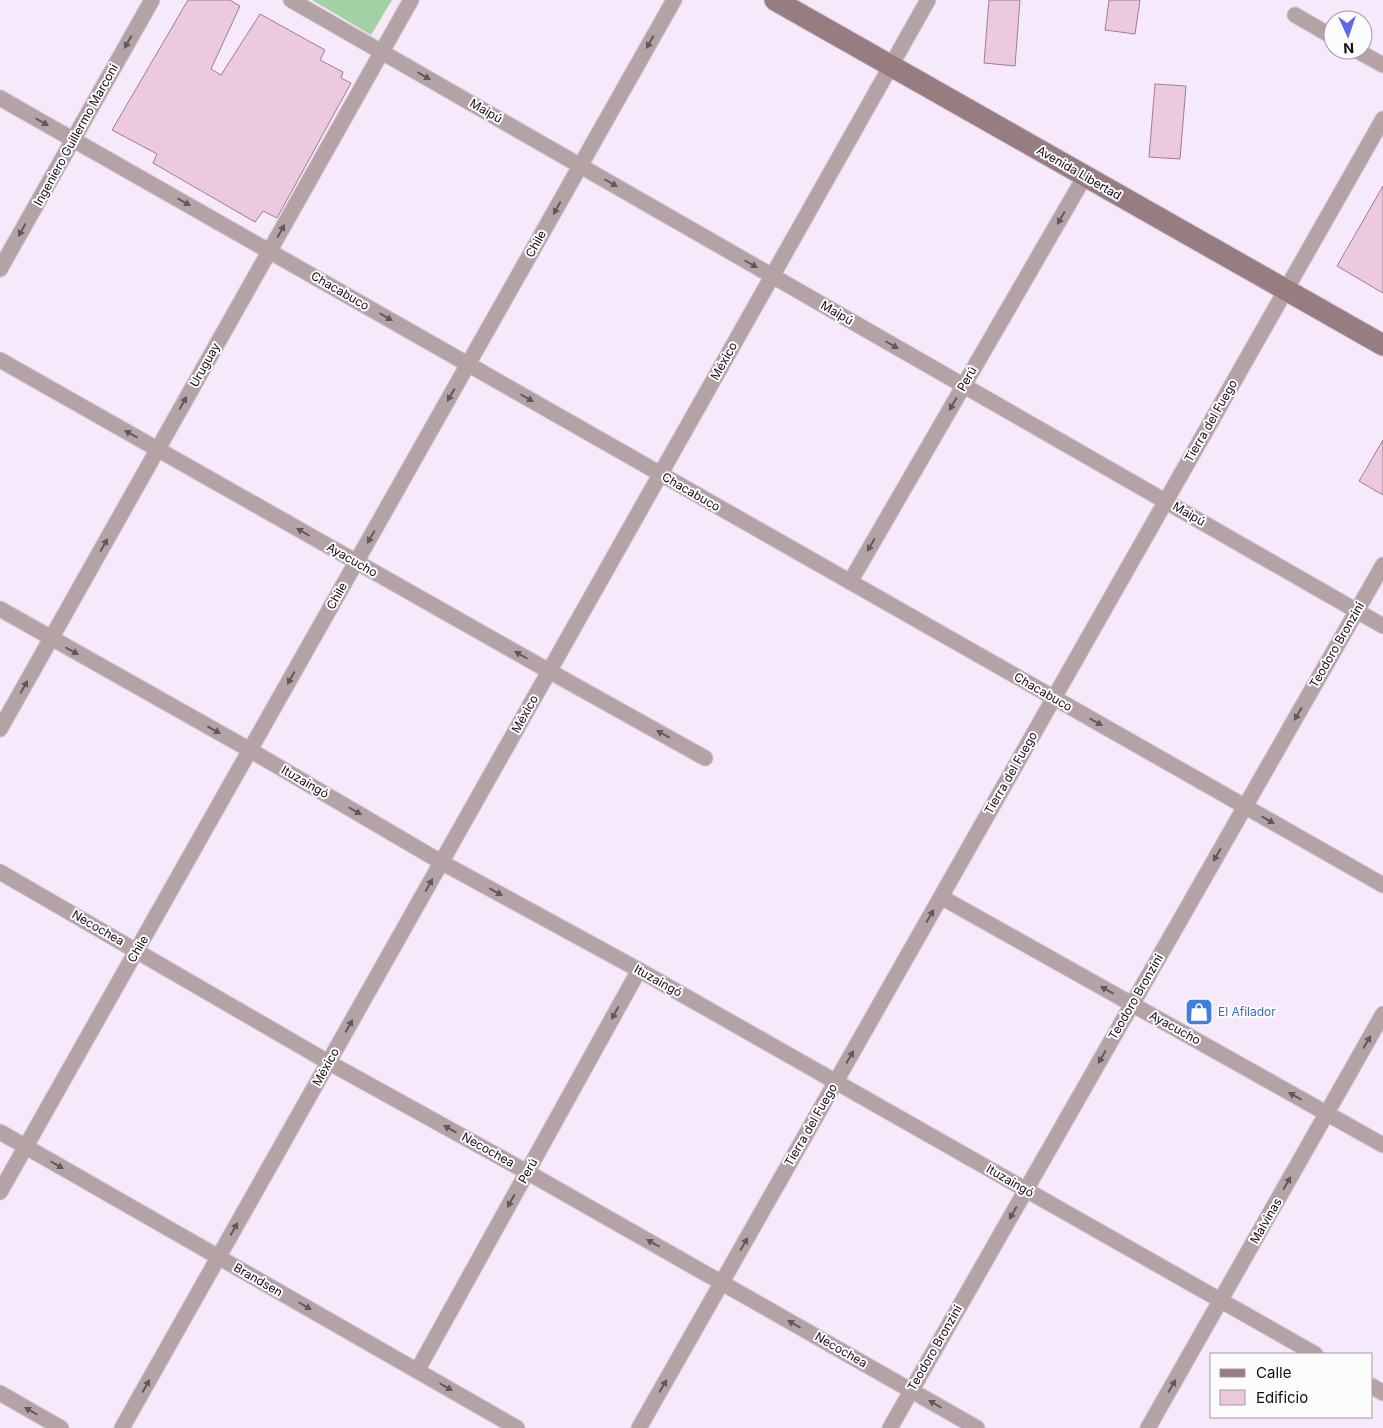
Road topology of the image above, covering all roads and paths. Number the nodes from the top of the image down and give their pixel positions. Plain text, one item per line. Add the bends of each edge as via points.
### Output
1 (152, 0) edge
2 (291, 0) edge
3 (411, 0) edge
4 (674, 0) edge
5 (775, 0) edge
6 (928, 0) edge
7 (1295, 15) dead end
8 (1323, 31) edge
9 (382, 52) junction
10 (891, 66) junction
11 (0, 98) edge
12 (1383, 119) edge
13 (73, 139) junction
14 (580, 166) junction
15 (1085, 176) junction
16 (270, 251) junction
17 (0, 269) edge
18 (772, 276) junction
19 (1286, 290) junction
20 (1383, 345) edge
21 (0, 360) edge
22 (468, 364) junction
23 (964, 386) junction
24 (158, 449) junction
25 (661, 474) junction
26 (1166, 501) junction
27 (356, 562) junction
28 (1383, 565) edge
29 (850, 582) junction
30 (0, 609) edge
31 (1357, 611) junction
32 (1383, 626) edge
33 (51, 639) junction
34 (549, 671) junction
35 (1054, 698) junction
36 (0, 729) edge
37 (250, 750) junction
38 (705, 758) dead end
39 (1245, 807) junction
40 (441, 862) junction
41 (0, 872) edge
42 (1383, 886) edge
43 (941, 896) junction
44 (137, 950) junction
45 (639, 970) junction
46 (1132, 1004) junction
47 (1383, 1014) edge
48 (328, 1062) junction
49 (836, 1082) junction
50 (1326, 1114) junction
51 (0, 1132) edge
52 (1383, 1145) edge
53 (26, 1146) junction
54 (527, 1172) junction
55 (1026, 1190) junction
56 (0, 1192) edge
57 (218, 1257) junction
58 (722, 1282) junction
59 (1221, 1300) junction
60 (1313, 1353) edge
61 (417, 1371) junction
62 (911, 1390) junction
63 (0, 1393) edge
64 (61, 1428) edge
65 (122, 1428) edge
66 (517, 1428) edge
67 (639, 1428) edge
68 (890, 1428) edge
69 (977, 1428) edge
70 (1148, 1428) edge

1 -> 13 street, Ingeniero Guillermo Marconi
2 - 9 street, Maipú
3 - 9 street, Uruguay
4 -> 14 street, Chile
5 - 10 main road, Avenida Libertad
6 - 10 street, México
7 - 8 street
9 -> 14 street, Maipú
16 -> 9 street, Uruguay
10 - 15 main road, Avenida Libertad
10 - 18 street, México
11 -> 13 street, Chacabuco
12 - 19 street, Tierra del Fuego
13 -> 16 street, Chacabuco
13 -> 17 street, Ingeniero Guillermo Marconi
14 -> 18 street, Maipú
14 -> 22 street, Chile
15 - 19 main road, Avenida Libertad
15 -> 23 street, Perú
16 -> 22 street, Chacabuco
24 -> 16 street, Uruguay
18 -> 23 street, Maipú
18 - 25 street, México
19 - 20 main road, Avenida Libertad
19 - 26 street, Tierra del Fuego
24 -> 21 street, Ayacucho
22 -> 25 street, Chacabuco
22 -> 27 street, Chile
23 - 26 street, Maipú
23 -> 29 street, Perú
27 -> 24 street, Ayacucho
33 -> 24 street, Uruguay
25 - 29 street, Chacabuco
25 - 34 street, México
26 - 31 street, Maipú
26 - 35 street, Tierra del Fuego
34 -> 27 street, Ayacucho
27 -> 37 street, Chile
28 - 31 street, Teodoro Bronzini
29 - 35 street, Chacabuco
30 - 33 street, Ituzaingó
31 - 32 street, Maipú
31 -> 39 street, Teodoro Bronzini
36 -> 33 street, Uruguay
33 -> 37 street, Ituzaingó
38 -> 34 street, Ayacucho
34 - 40 street, México
35 -> 39 street, Chacabuco
35 - 43 street, Tierra del Fuego
37 -> 40 street, Ituzaingó
37 - 44 street, Chile
39 -> 42 street, Chacabuco
39 -> 46 street, Teodoro Bronzini
40 -> 45 street, Ituzaingó
48 -> 40 street, México
41 - 44 street, Necochea
46 -> 43 street, Ayacucho
49 -> 43 street, Tierra del Fuego
44 - 48 street, Necochea
44 - 53 street, Chile
45 - 49 street, Ituzaingó
45 -> 54 street, Perú
50 -> 46 street, Ayacucho
46 -> 55 street, Teodoro Bronzini
50 -> 47 street, Malvinas
54 -> 48 street, Necochea
57 -> 48 street, México
49 - 55 street, Ituzaingó
58 -> 49 street, Tierra del Fuego
50 - 52 street, Ayacucho
59 -> 50 street, Malvinas
51 - 53 street, Brandsen
53 - 56 street, Chile
53 -> 57 street, Brandsen
58 -> 54 street, Necochea
54 -> 61 street, Perú
55 - 59 street, Ituzaingó
55 -> 62 street, Teodoro Bronzini
57 -> 61 street, Brandsen
65 -> 57 street, México
62 -> 58 street, Necochea
67 -> 58 street, Tierra del Fuego
59 - 60 street, Ituzaingó
70 -> 59 street, Malvinas
61 -> 66 street, Brandsen
62 - 68 street, Teodoro Bronzini
69 -> 62 street, Necochea
64 -> 63 street

